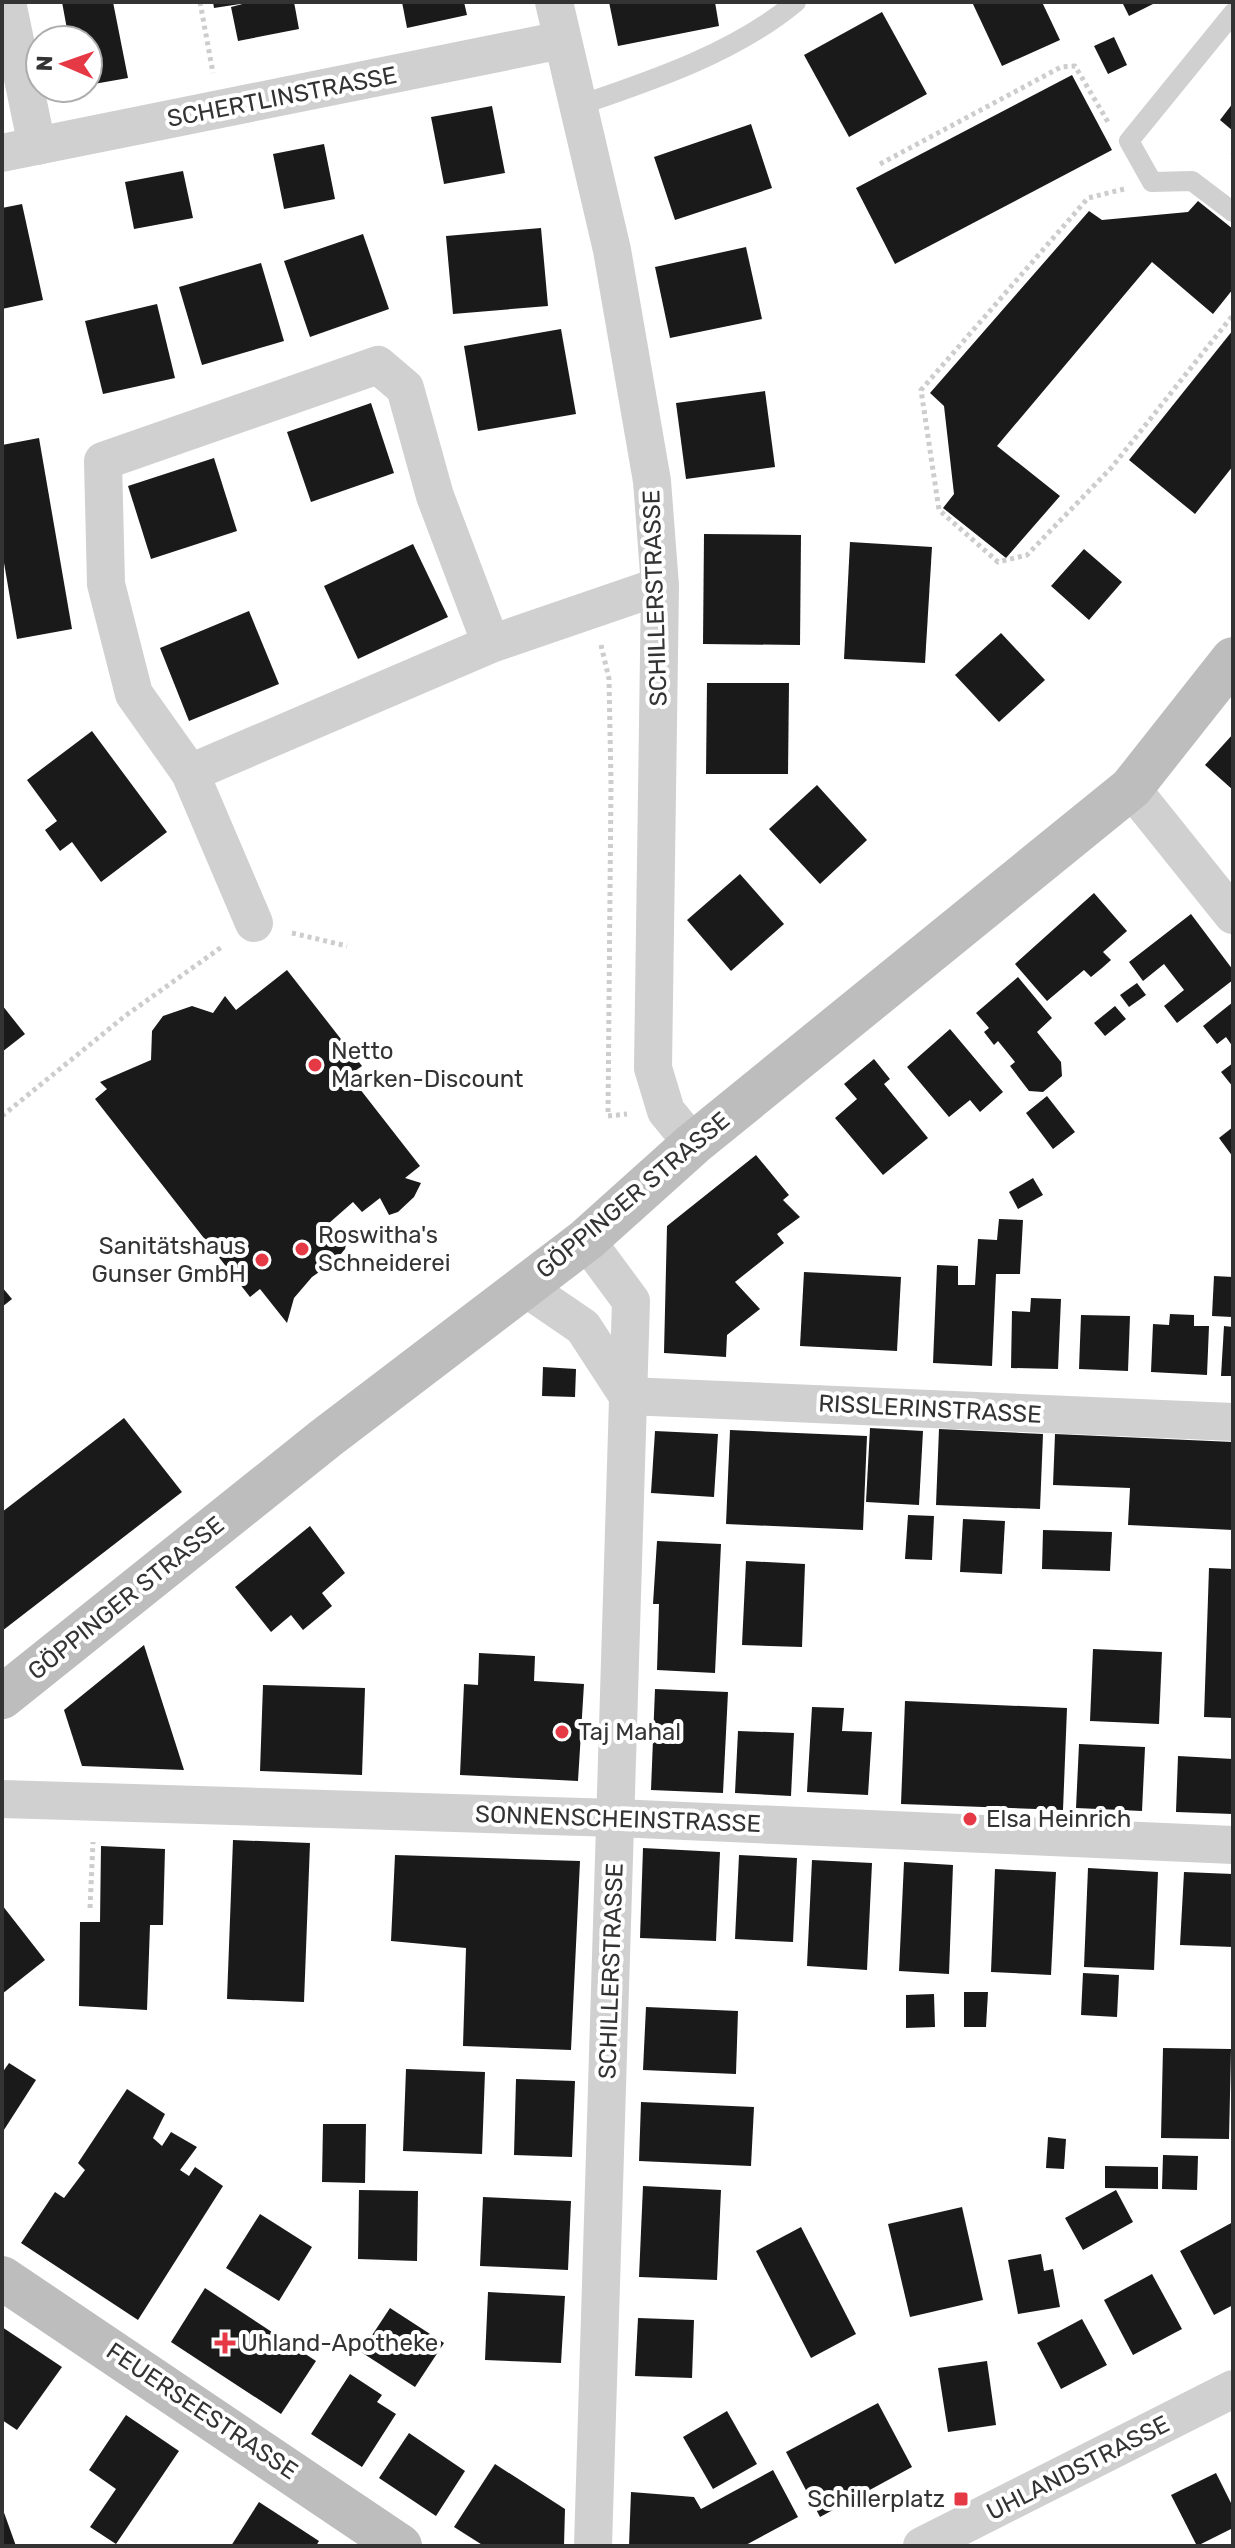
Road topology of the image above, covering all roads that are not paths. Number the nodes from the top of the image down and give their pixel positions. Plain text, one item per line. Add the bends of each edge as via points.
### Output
1 (7, 2) edge
2 (554, 2) edge
3 (796, 2) edge
4 (1233, 13) edge
5 (562, 40) junction
6 (580, 105) junction
7 (20, 150) edge
8 (1233, 212) edge
9 (660, 586) junction
10 (491, 644) junction
11 (1233, 659) edge
12 (190, 773) junction
13 (1131, 788) junction
14 (1233, 915) edge
15 (254, 923) road end
16 (679, 1127) junction
17 (586, 1240) junction
18 (523, 1286) junction
19 (628, 1396) junction
20 (1233, 1422) edge
21 (2, 1697) edge
22 (2, 1799) edge
23 (616, 1818) junction
24 (1233, 1845) edge
25 (2, 2278) edge
26 (1233, 2389) edge
27 (400, 2546) edge
28 (593, 2546) edge
29 (922, 2546) edge

1 - 7 street
2 - 5 street, SCHILLERSTRASSE
3 - 6 lane via 772,22 700,58
4 - 8 lane via 1129,141 1152,182 1192,181
5 - 6 street, SCHILLERSTRASSE
5 - 7 street, SCHERTLINSTRASSE
6 - 9 street, SCHILLERSTRASSE via 612,250 652,481
9 - 10 street
9 - 16 street, SCHILLERSTRASSE via 653,1068
10 - 12 street
10 - 12 street via 435,496 405,388 378,365 103,461 106,584 134,694
11 - 13 main road, GÖPPINGER STRASSE
12 - 15 street
13 - 14 street
13 - 16 main road, GÖPPINGER STRASSE
16 - 17 main road, GÖPPINGER STRASSE
17 - 18 main road, GÖPPINGER STRASSE
17 - 19 street, SCHILLERSTRASSE via 631,1301
18 - 19 street via 583,1327
18 - 21 main road, GÖPPINGER STRASSE
19 - 20 street, RISSLERINSTRASSE
19 - 23 street, SCHILLERSTRASSE
22 - 23 street, SONNENSCHEINSTRASSE
23 - 24 street, SONNENSCHEINSTRASSE
23 - 28 street, SCHILLERSTRASSE
25 - 27 main road, FEUERSEESTRASSE
26 - 29 street, UHLANDSTRASSE

